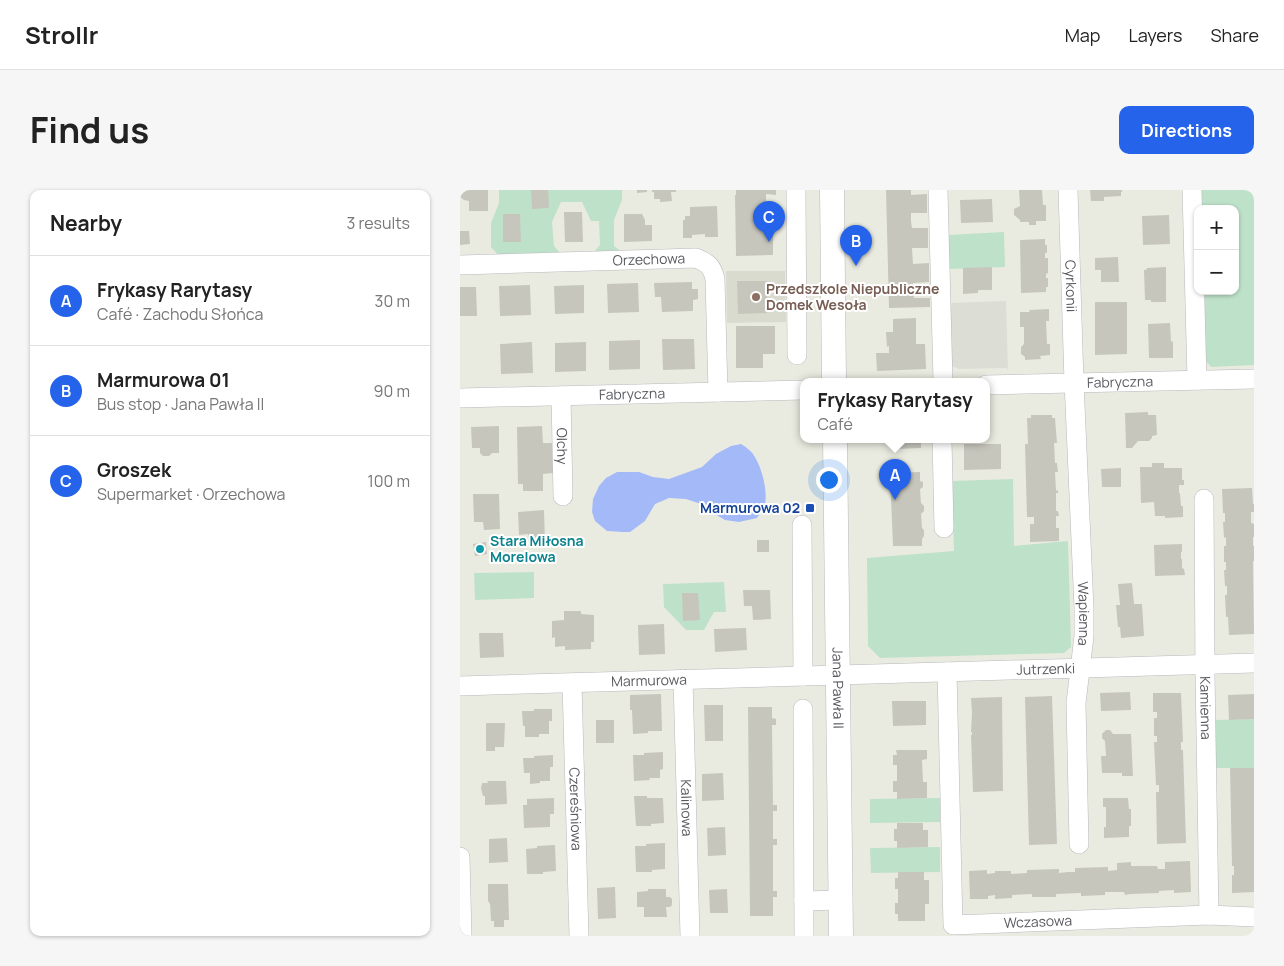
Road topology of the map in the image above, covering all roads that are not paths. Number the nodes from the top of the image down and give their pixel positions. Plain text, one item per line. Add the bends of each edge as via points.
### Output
1 (796, 190) edge
2 (832, 190) edge
3 (938, 190) edge
4 (1068, 190) edge
5 (1192, 190) edge
6 (460, 265) edge
7 (797, 354) dead end
8 (834, 378) edge
9 (943, 378) edge
10 (1254, 379) edge
11 (1197, 380) junction
12 (1074, 382) junction
13 (990, 385) edge
14 (800, 390) edge
15 (718, 392) junction
16 (561, 396) junction
17 (460, 398) edge
18 (835, 443) edge
19 (942, 443) edge
20 (563, 496) dead end
21 (1204, 499) dead end
22 (802, 525) dead end
23 (944, 528) dead end
24 (1254, 663) edge
25 (1205, 665) junction
26 (1079, 668) junction
27 (947, 672) junction
28 (838, 675) junction
29 (802, 676) junction
30 (683, 679) junction
31 (572, 683) junction
32 (460, 686) edge
33 (803, 709) dead end
34 (1079, 844) dead end
35 (460, 857) edge
36 (840, 900) junction
37 (804, 901) junction
38 (1209, 915) junction
39 (1254, 917) edge
40 (462, 936) edge
41 (579, 936) edge
42 (690, 936) edge
43 (804, 936) edge
44 (841, 936) edge

1 - 7 street
2 - 8 street
3 - 9 street
4 - 12 street, Cyrkonii
5 - 11 street
6 - 15 street, Orzechowa via 696,258 711,267 715,278
10 - 11 street, Fabryczna
11 - 12 street, Fabryczna
12 - 13 street, Fabryczna
12 - 26 street, Wapienna via 1084,608
14 - 15 street, Fabryczna
15 - 16 street, Fabryczna
16 - 17 street, Fabryczna
16 - 20 street, Olchy
18 - 28 street, Jana Pawła II
19 - 23 street
21 - 25 street, Kamienna
22 - 29 street
24 - 25 street, Jutrzenki
25 - 26 street, Jutrzenki
25 - 38 street, Kamienna
26 - 27 street, Jutrzenki
26 - 34 street, Wapienna via 1076,703
27 - 28 street, Jutrzenki
27 - 38 street, Wczasowa via 953,925
28 - 29 street, Marmurowa
28 - 36 street, Jana Pawła II
29 - 30 street, Marmurowa
30 - 31 street, Marmurowa
30 - 42 street, Kalinowa
31 - 32 street, Marmurowa
31 - 41 street, Czereśniowa
33 - 37 street
35 - 40 street
36 - 37 street
36 - 44 street, Jana Pawła II
37 - 43 street
38 - 39 street, Wczasowa

